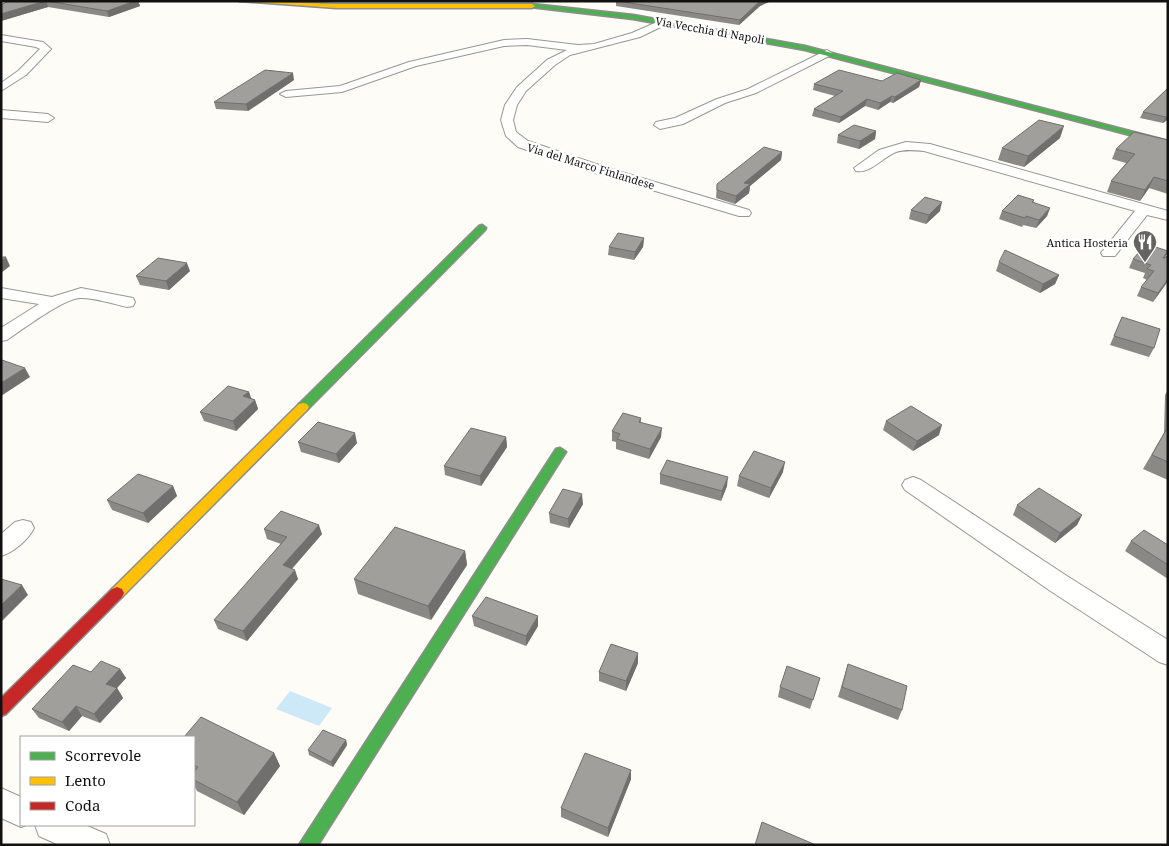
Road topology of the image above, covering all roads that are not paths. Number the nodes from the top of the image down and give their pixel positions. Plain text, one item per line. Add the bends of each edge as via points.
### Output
1 (241, 1) edge
2 (664, 22) junction
3 (1, 38) edge
4 (589, 48) junction
5 (827, 54) junction
6 (1, 88) edge
7 (286, 94) dead end
8 (1, 114) edge
9 (48, 118) dead end
10 (660, 125) dead end
11 (1168, 143) edge
12 (861, 168) dead end
13 (1144, 209) junction
14 (744, 213) dead end
15 (1168, 216) edge
16 (482, 228) dead end
17 (1109, 253) dead end
18 (1, 293) edge
19 (54, 302) junction
20 (127, 302) dead end
21 (1, 336) edge
22 (560, 452) dead end
23 (913, 485) dead end
24 (23, 528) dead end
25 (1, 546) edge
26 (1168, 654) edge
27 (1, 709) edge
28 (1, 803) edge
29 (20, 812) edge
30 (52, 826) edge
31 (95, 845) edge
32 (308, 845) edge

1 - 2 street, Via Vecchia di Napoli via 327,6 534,6
2 - 4 street, Via del Marco Finlandese via 636,35
2 - 5 street, Via Vecchia di Napoli
3 - 6 street via 36,43 46,49
4 - 7 street, Via del Marco Finlandese via 527,42 501,44 408,65 342,89
4 - 14 street, Via del Marco Finlandese via 564,54 525,84 507,116 507,126 513,138 600,170
5 - 10 street via 752,91 721,101 679,121
5 - 11 street, Via Vecchia di Napoli
8 - 9 street
12 - 13 street via 889,149 920,146
13 - 15 street
13 - 17 street
16 - 27 street
18 - 19 street
19 - 20 street via 81,293
19 - 21 street
22 - 32 street
23 - 26 street
24 - 25 street
28 - 29 street
30 - 31 street

